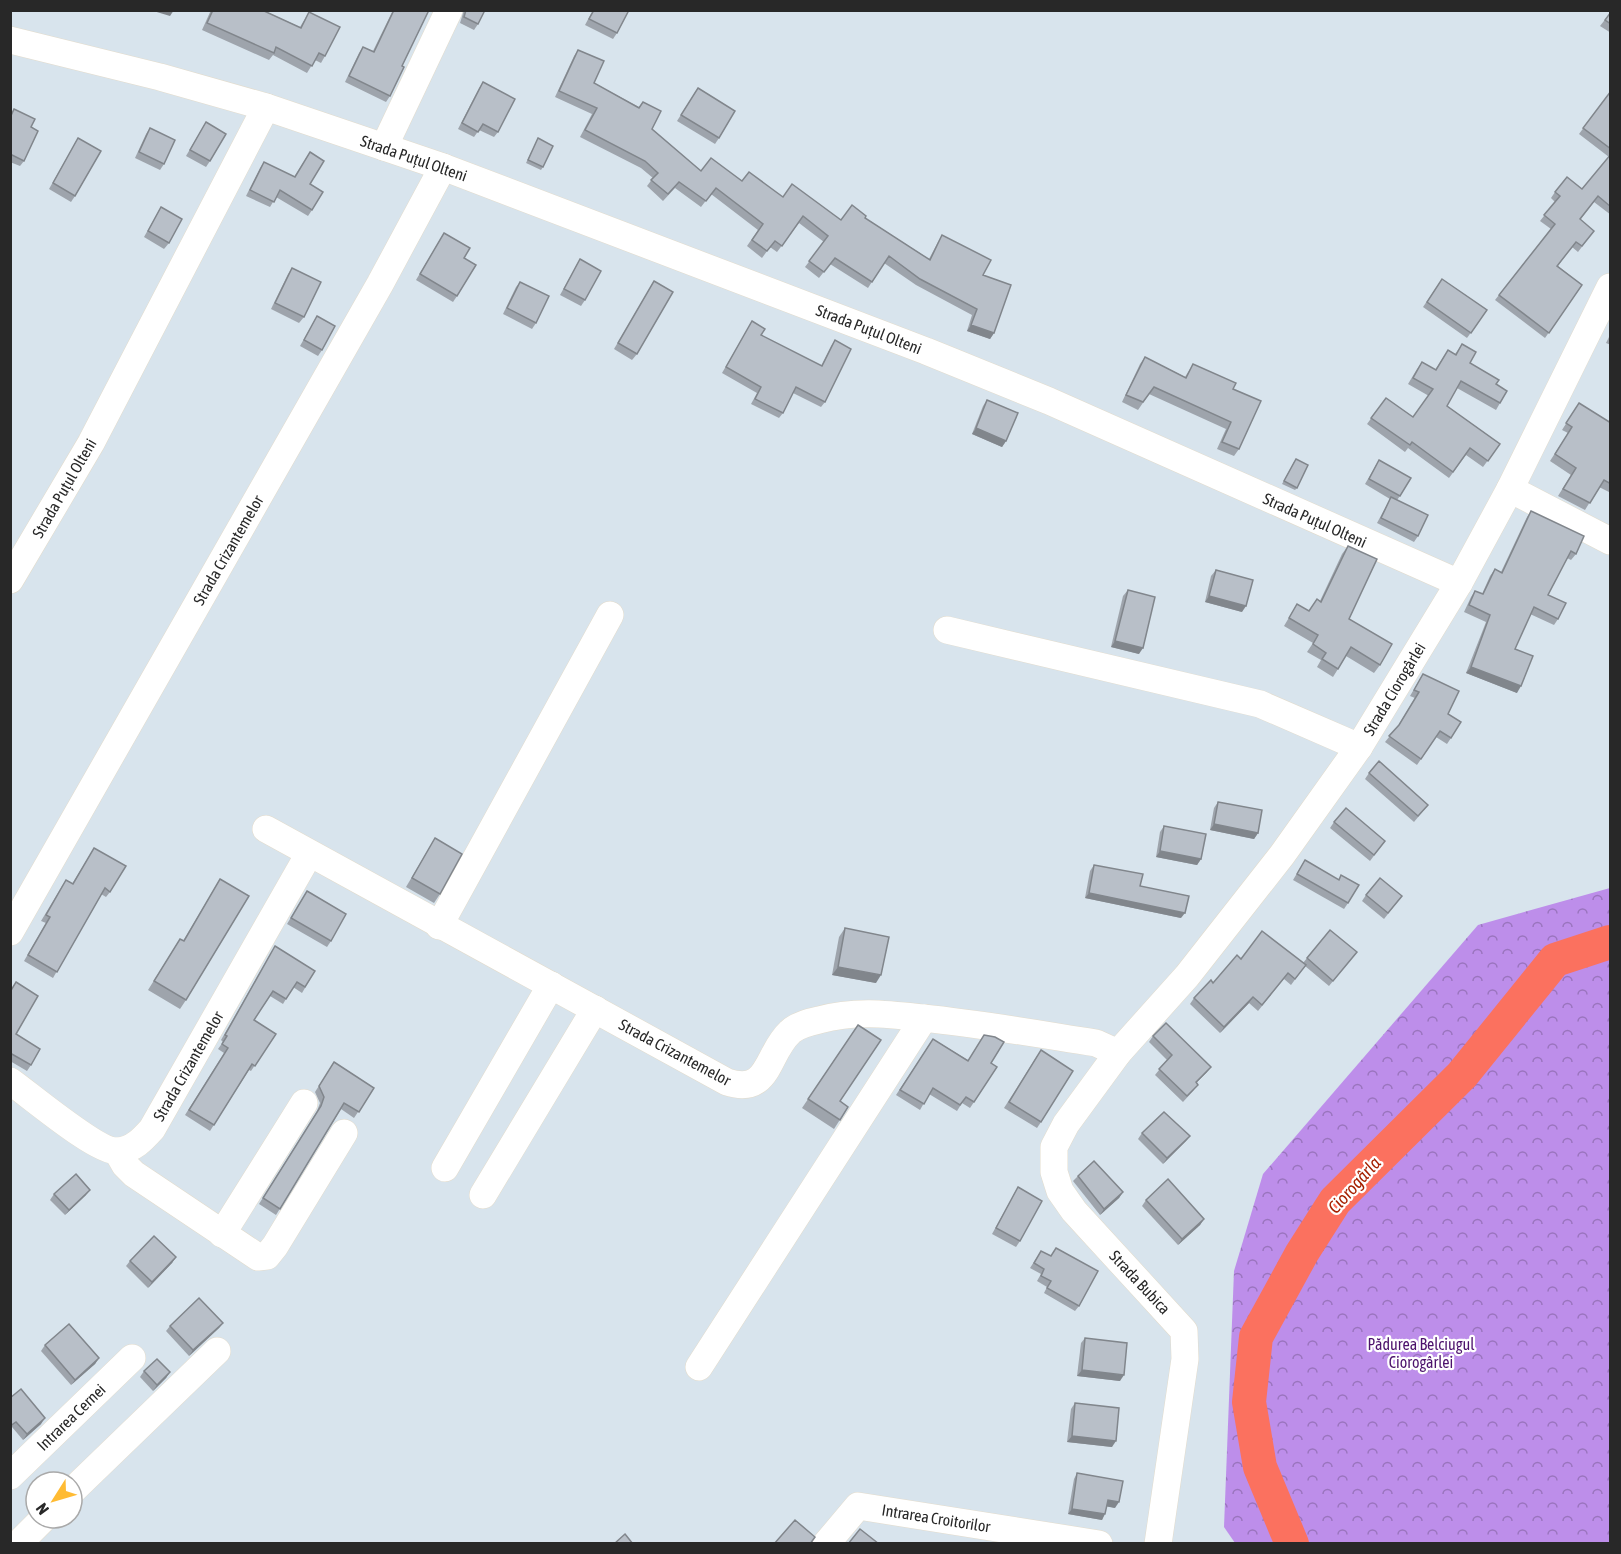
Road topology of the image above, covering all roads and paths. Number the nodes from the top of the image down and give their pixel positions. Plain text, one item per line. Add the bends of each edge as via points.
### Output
1 (449, 10) edge
2 (10, 40) edge
3 (266, 107) junction
4 (384, 147) junction
5 (443, 167) junction
6 (1611, 287) edge
7 (1510, 489) junction
8 (1611, 541) edge
9 (10, 580) edge
10 (1459, 583) junction
11 (610, 615) dead end
12 (947, 630) dead end
13 (1359, 747) junction
14 (266, 829) dead end
15 (309, 854) junction
16 (439, 926) junction
17 (10, 932) edge
18 (551, 985) junction
19 (595, 1009) junction
20 (924, 1018) junction
21 (1118, 1053) junction
22 (10, 1081) edge
23 (304, 1103) dead end
24 (344, 1133) dead end
25 (117, 1151) junction
26 (445, 1168) dead end
27 (483, 1195) dead end
28 (222, 1234) junction
29 (217, 1351) dead end
30 (132, 1358) dead end
31 (699, 1367) dead end
32 (10, 1476) edge
33 (84, 1479) edge
34 (32, 1530) edge
35 (18, 1544) edge
36 (826, 1544) edge
37 (1099, 1544) edge
38 (1158, 1544) edge

1 - 4 street
2 - 3 street, Strada Puțul Olteni
3 - 4 street, Strada Puțul Olteni
3 - 9 street, Strada Puțul Olteni via 91,443
4 - 5 street, Strada Puțul Olteni
5 - 10 street, Strada Puțul Olteni via 1049,401
5 - 17 street, Strada Crizantemelor
6 - 7 street, Strada Ciorogârlei
7 - 8 street
7 - 10 street, Strada Ciorogârlei
10 - 13 street, Strada Ciorogârlei
11 - 16 street
12 - 13 street via 1260,704
13 - 21 street, Strada Ciorogârlei via 1282,855 1187,976
14 - 15 street, Strada Crizantemelor
15 - 16 street, Strada Crizantemelor
15 - 25 street, Strada Crizantemelor via 152,1129 141,1141
16 - 18 street, Strada Crizantemelor
18 - 19 street, Strada Crizantemelor
18 - 26 street
19 - 20 street, Strada Crizantemelor via 740,1087 758,1081 788,1033 796,1027 850,1013
19 - 27 street
20 - 21 street, Strada Crizantemelor via 1096,1043
20 - 31 street
21 - 38 street, Strada Bubica via 1062,1132 1054,1147 1054,1172 1060,1191 1074,1211 1184,1331 1185,1359
22 - 25 street via 94,1143
23 - 28 street
24 - 28 street via 267,1256 248,1253
25 - 28 street via 134,1174
29 - 33 street
30 - 32 street, Intrarea Cernei
34 - 35 street
36 - 37 street, Intrarea Croitorilor via 858,1506

